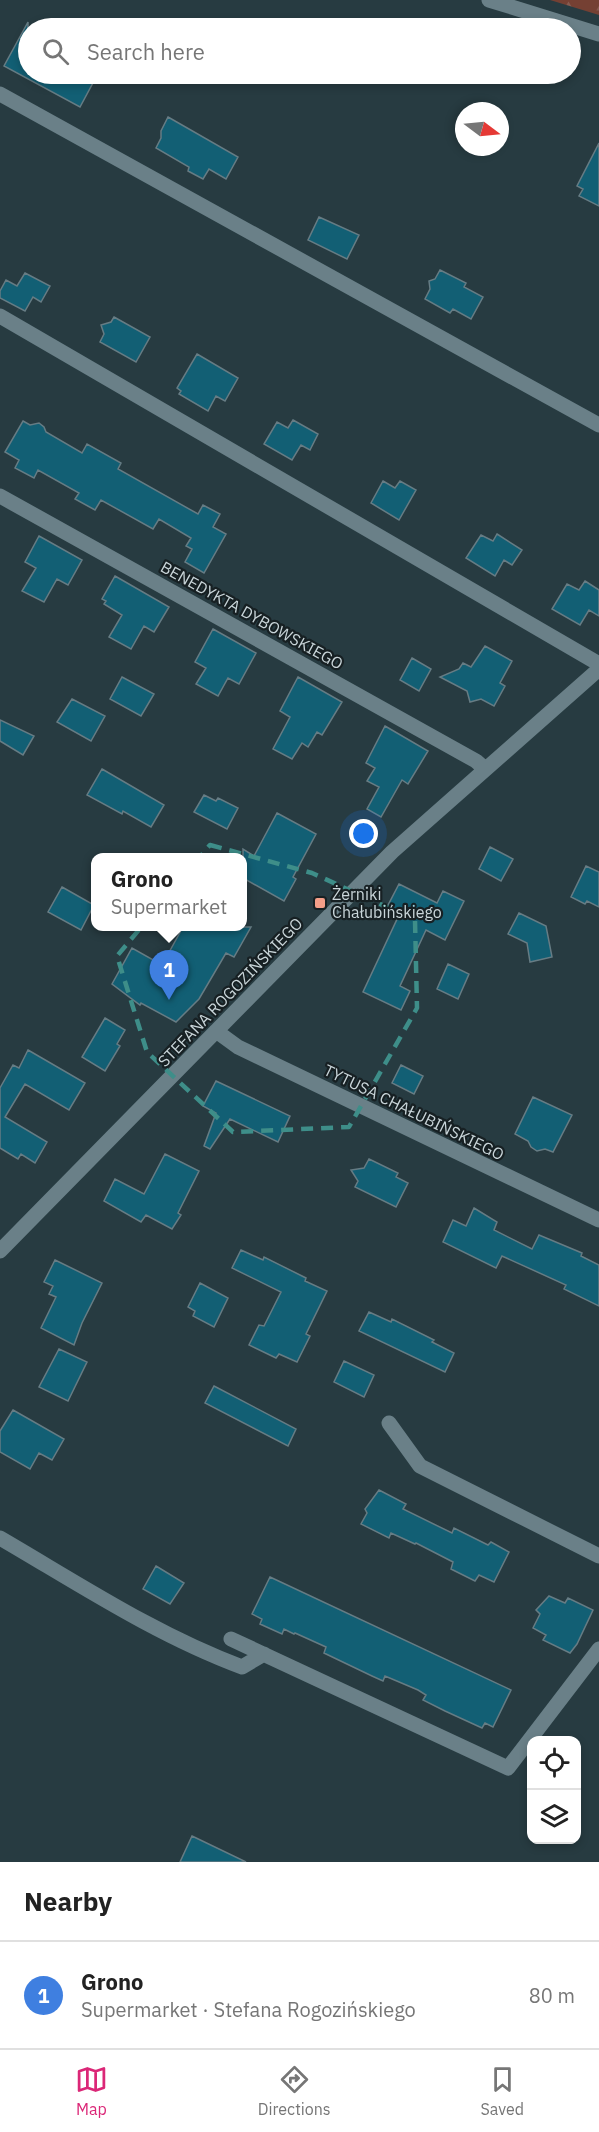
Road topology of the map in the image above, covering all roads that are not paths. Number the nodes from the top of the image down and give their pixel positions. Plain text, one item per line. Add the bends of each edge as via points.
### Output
1 (489, 0) edge
2 (547, 18) edge
3 (581, 28) edge
4 (599, 34) edge
5 (0, 94) edge
6 (0, 316) edge
7 (599, 425) edge
8 (0, 496) edge
9 (599, 666) edge
10 (484, 768) junction
11 (216, 1031) junction
12 (599, 1220) edge
13 (0, 1251) edge
14 (389, 1423) dead end
15 (0, 1538) edge
16 (599, 1556) edge
17 (231, 1639) dead end
18 (599, 1649) edge
19 (264, 1654) junction

1 - 2 street
3 - 4 street
5 - 7 street
6 - 9 street
8 - 10 street, BENEDYKTA DYBOWSKIEGO
9 - 10 street, STEFANA ROGOZIŃSKIEGO
10 - 11 street, STEFANA ROGOZIŃSKIEGO via 392,852
11 - 12 street, TYTUSA CHAŁUBIŃSKIEGO via 238,1047
11 - 13 street, STEFANA ROGOZIŃSKIEGO
14 - 16 street via 420,1466
15 - 19 street via 165,1634 216,1657 242,1667
17 - 19 street
18 - 19 street via 508,1768

